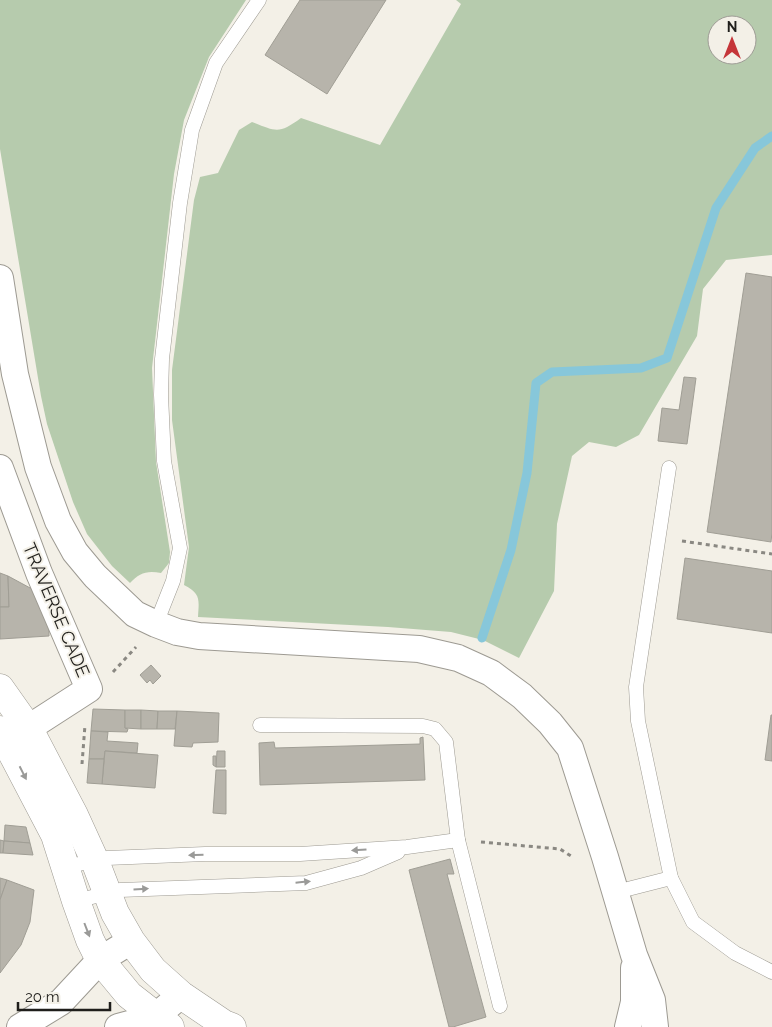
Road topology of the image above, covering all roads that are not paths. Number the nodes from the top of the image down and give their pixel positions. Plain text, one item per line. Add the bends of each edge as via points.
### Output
1 (258, 0) edge
2 (0, 278) edge
3 (0, 468) edge
4 (669, 468) dead end
5 (156, 624) junction
6 (0, 688) edge
7 (260, 725) dead end
8 (12, 734) edge
9 (458, 840) junction
10 (407, 847) junction
11 (95, 861) junction
12 (65, 867) junction
13 (671, 878) junction
14 (107, 892) junction
15 (616, 892) junction
16 (76, 901) junction
17 (131, 941) junction
18 (634, 955) junction
19 (100, 960) junction
20 (772, 972) edge
21 (181, 995) junction
22 (500, 1006) dead end
23 (163, 1022) edge
24 (20, 1027) edge
25 (118, 1027) edge
26 (232, 1027) edge
27 (628, 1027) edge
28 (655, 1027) edge

1 - 5 lane via 216,62 192,130 180,202 162,359 161,395 164,460 180,548 173,581
2 - 5 street via 16,374 38,467 58,521 75,552 94,576 135,614
3 - 8 street, TRAVERSE CADE via 39,573 89,689
4 - 13 lane via 636,687 638,721
5 - 15 street via 199,636 419,648 458,658 491,673 522,696 570,748
6 - 8 main road
7 - 9 lane via 423,726 435,729 446,742
8 - 11 main road via 74,814
8 -> 12 main road via 55,835
9 - 10 lane
9 - 22 lane
10 -> 11 lane
14 -> 10 lane via 306,883 361,868
11 - 12 lane
11 - 14 main road
12 - 16 main road
13 - 15 lane
13 - 20 lane via 693,922 735,954
14 - 16 lane
14 - 17 main road
15 - 18 street
16 -> 19 main road
17 - 19 street
17 - 21 main road via 153,970
18 - 27 street via 634,1002
18 - 28 street via 652,1000
19 - 23 main road via 129,995
19 - 24 street via 61,1002
21 - 23 street
21 - 26 main road
23 - 25 street

